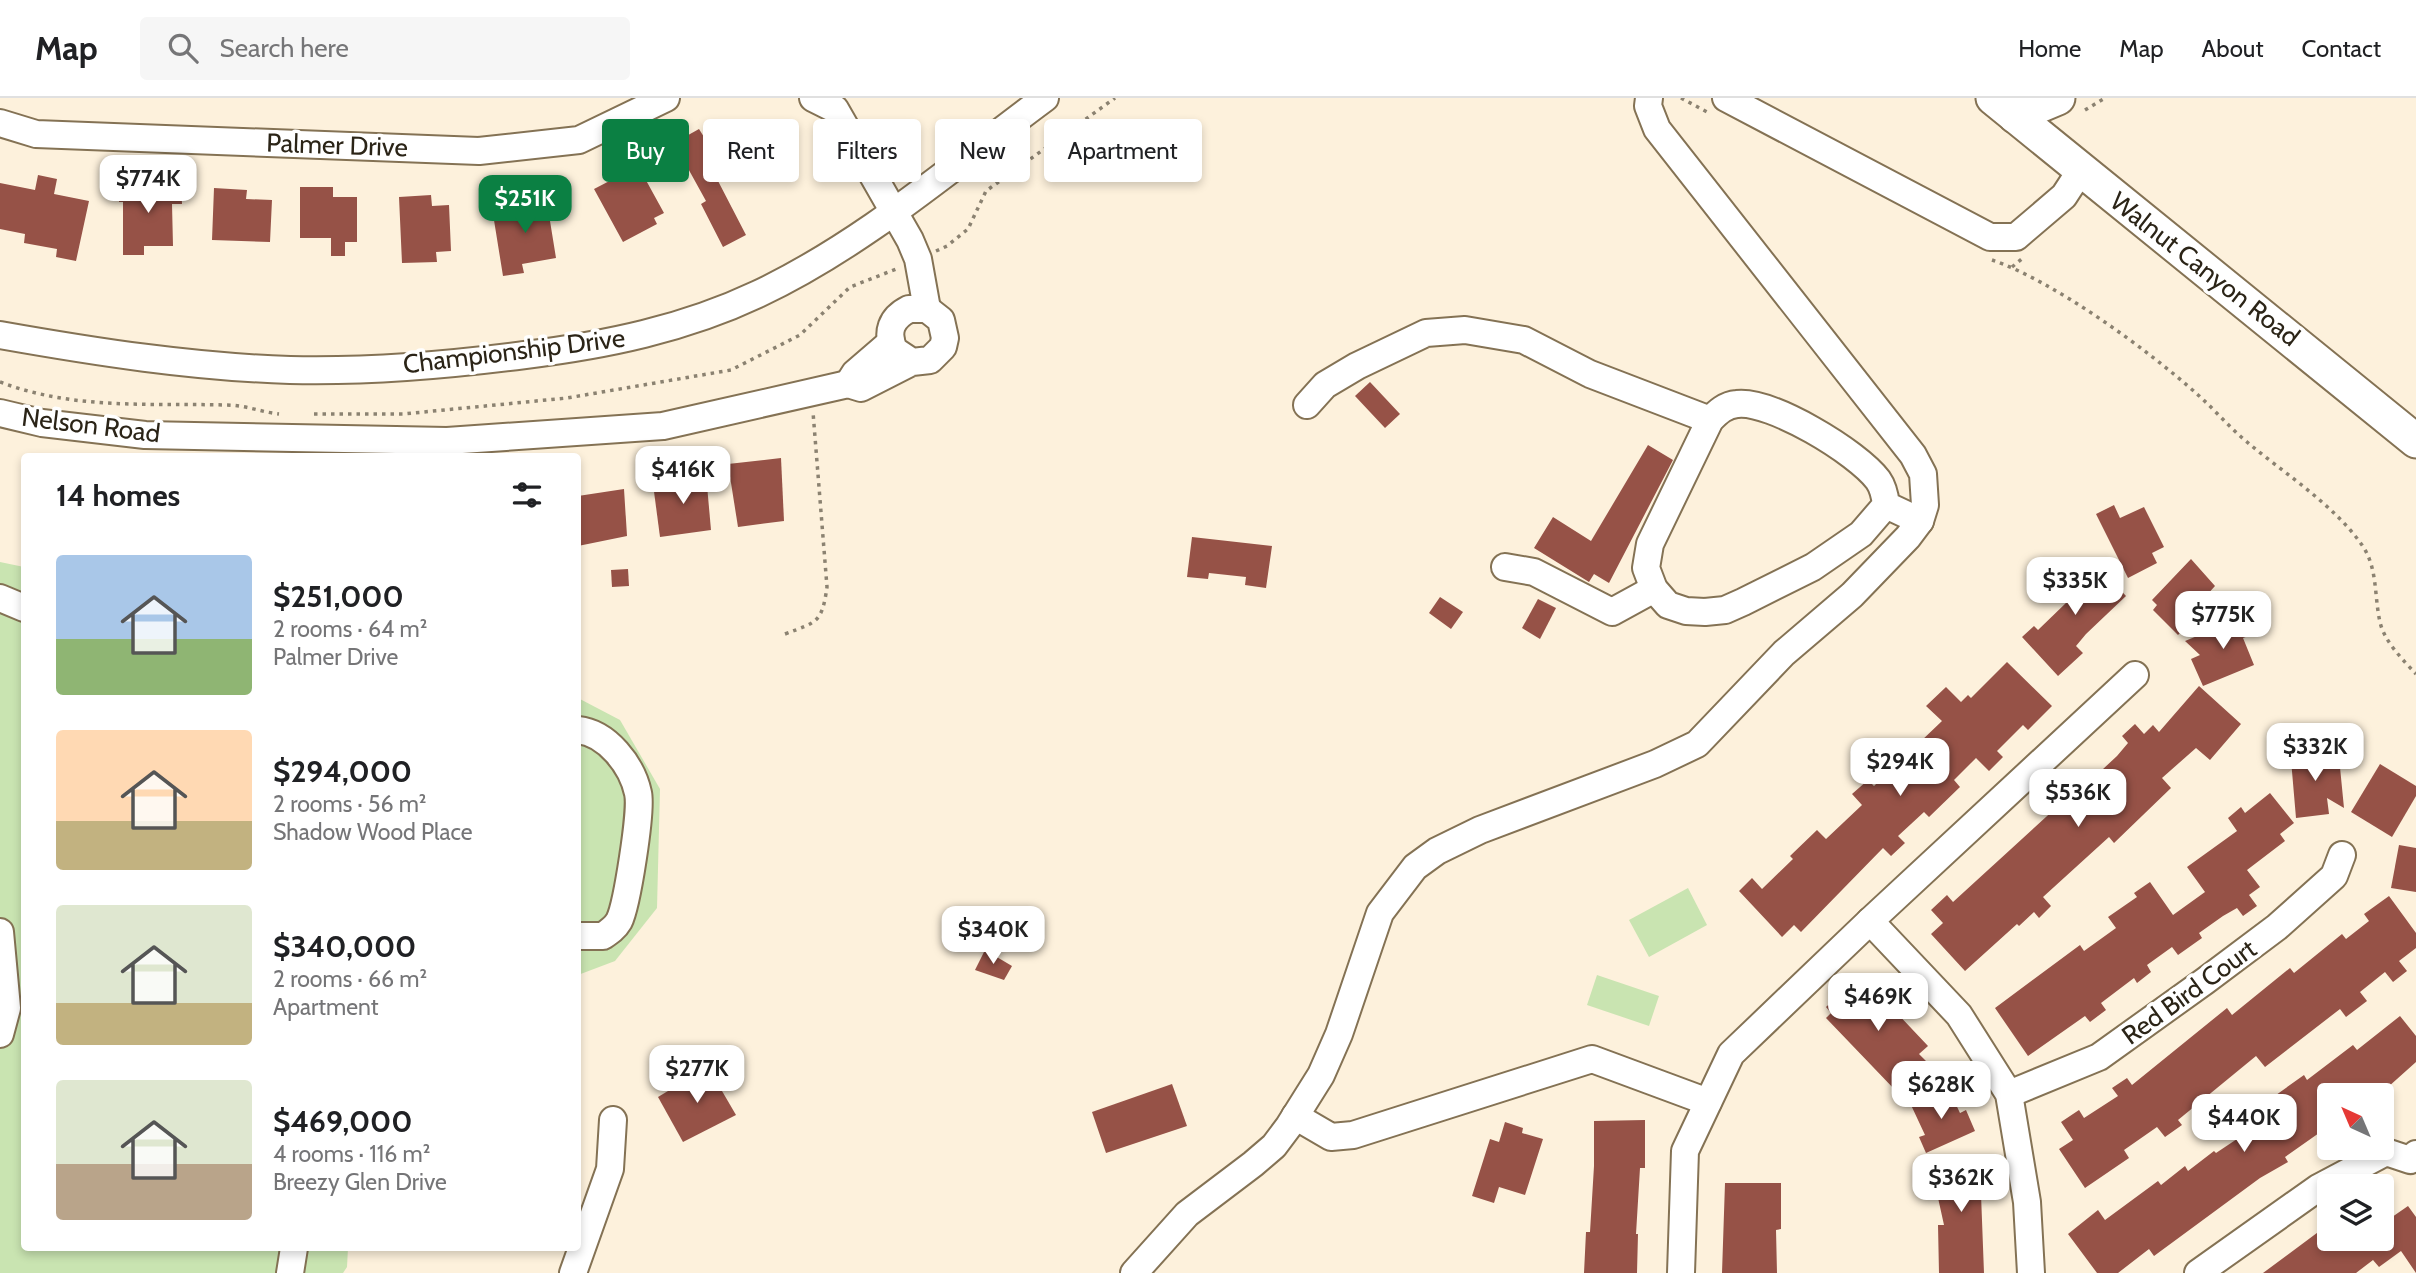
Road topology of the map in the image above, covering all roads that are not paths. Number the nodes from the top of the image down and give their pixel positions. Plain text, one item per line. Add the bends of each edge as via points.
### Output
1 (666, 98) edge
2 (813, 98) edge
3 (1045, 98) edge
4 (1648, 98) edge
5 (2011, 104) edge
6 (2071, 104) edge
7 (1721, 107) edge
8 (0, 123) edge
9 (2081, 170) junction
10 (894, 210) junction
11 (927, 309) junction
12 (0, 335) edge
13 (891, 342) junction
14 (912, 362) junction
15 (848, 384) junction
16 (1307, 405) dead end
17 (0, 413) edge
18 (1710, 420) junction
19 (2416, 441) edge
20 (1886, 505) junction
21 (1920, 521) junction
22 (1505, 567) dead end
23 (1654, 589) junction
24 (0, 598) edge
25 (21, 607) edge
26 (2135, 675) dead end
27 (581, 731) edge
28 (2342, 855) dead end
29 (1870, 921) junction
30 (0, 932) edge
31 (581, 936) edge
32 (0, 1034) edge
33 (2009, 1094) junction
34 (1708, 1102) junction
35 (1295, 1116) junction
36 (613, 1121) dead end
37 (2413, 1157) edge
38 (294, 1251) edge
39 (581, 1251) edge
40 (581, 1251) edge
41 (290, 1273) edge
42 (573, 1273) edge
43 (1134, 1273) edge
44 (1681, 1273) edge
45 (2031, 1273) edge
46 (2198, 1273) edge

1 - 8 street, Palmer Drive via 579,140 479,151 36,134
2 - 10 street, Nelson Road via 835,109
3 - 10 street, Championship Drive
4 - 21 street via 1657,129 1913,455 1925,485
5 - 6 main road
5 - 9 main road, Walnut Canyon Road
7 - 9 street via 1990,237 2016,237 2064,196
9 - 19 main road, Walnut Canyon Road
10 - 11 street, Nelson Road via 918,259
10 - 12 street, Championship Drive via 817,262 760,293 709,316 602,345 447,366 290,370 110,355
11 - 13 street via 901,312 891,326
11 - 14 street, Nelson Road via 941,320 943,347 930,360
13 - 14 street via 899,356
13 - 15 street
14 - 15 street, Nelson Road via 861,388
15 - 17 street, Nelson Road via 663,426 447,441 145,435 42,423
16 - 18 street via 1325,385 1426,333 1465,330 1524,340 1590,374
18 - 20 street via 1722,408 1750,403 1825,437 1878,480
18 - 23 street via 1650,544 1646,568
20 - 21 street
20 - 23 street via 1861,534 1813,567 1725,610 1686,611 1668,604
21 - 35 street via 1871,576 1784,653 1697,744 1480,830 1415,867 1380,913 1339,1034 1321,1075
22 - 23 street via 1534,572 1612,612
24 - 25 street
26 - 29 street
27 - 31 street via 604,740 621,757 634,779 639,805 619,920 603,936
28 - 33 street, Red Bird Court via 2334,876 2277,927 2120,1042 2099,1057
29 - 33 street via 1959,1015
29 - 34 street via 1731,1054
30 - 32 street via 7,1008
33 - 45 street via 2027,1202
34 - 35 street via 1591,1059 1353,1135 1331,1137
34 - 44 street via 1685,1151
35 - 43 street via 1274,1146 1187,1214
36 - 39 street via 610,1169
37 - 46 street via 2386,1152 2318,1188
38 - 41 street
40 - 42 street

